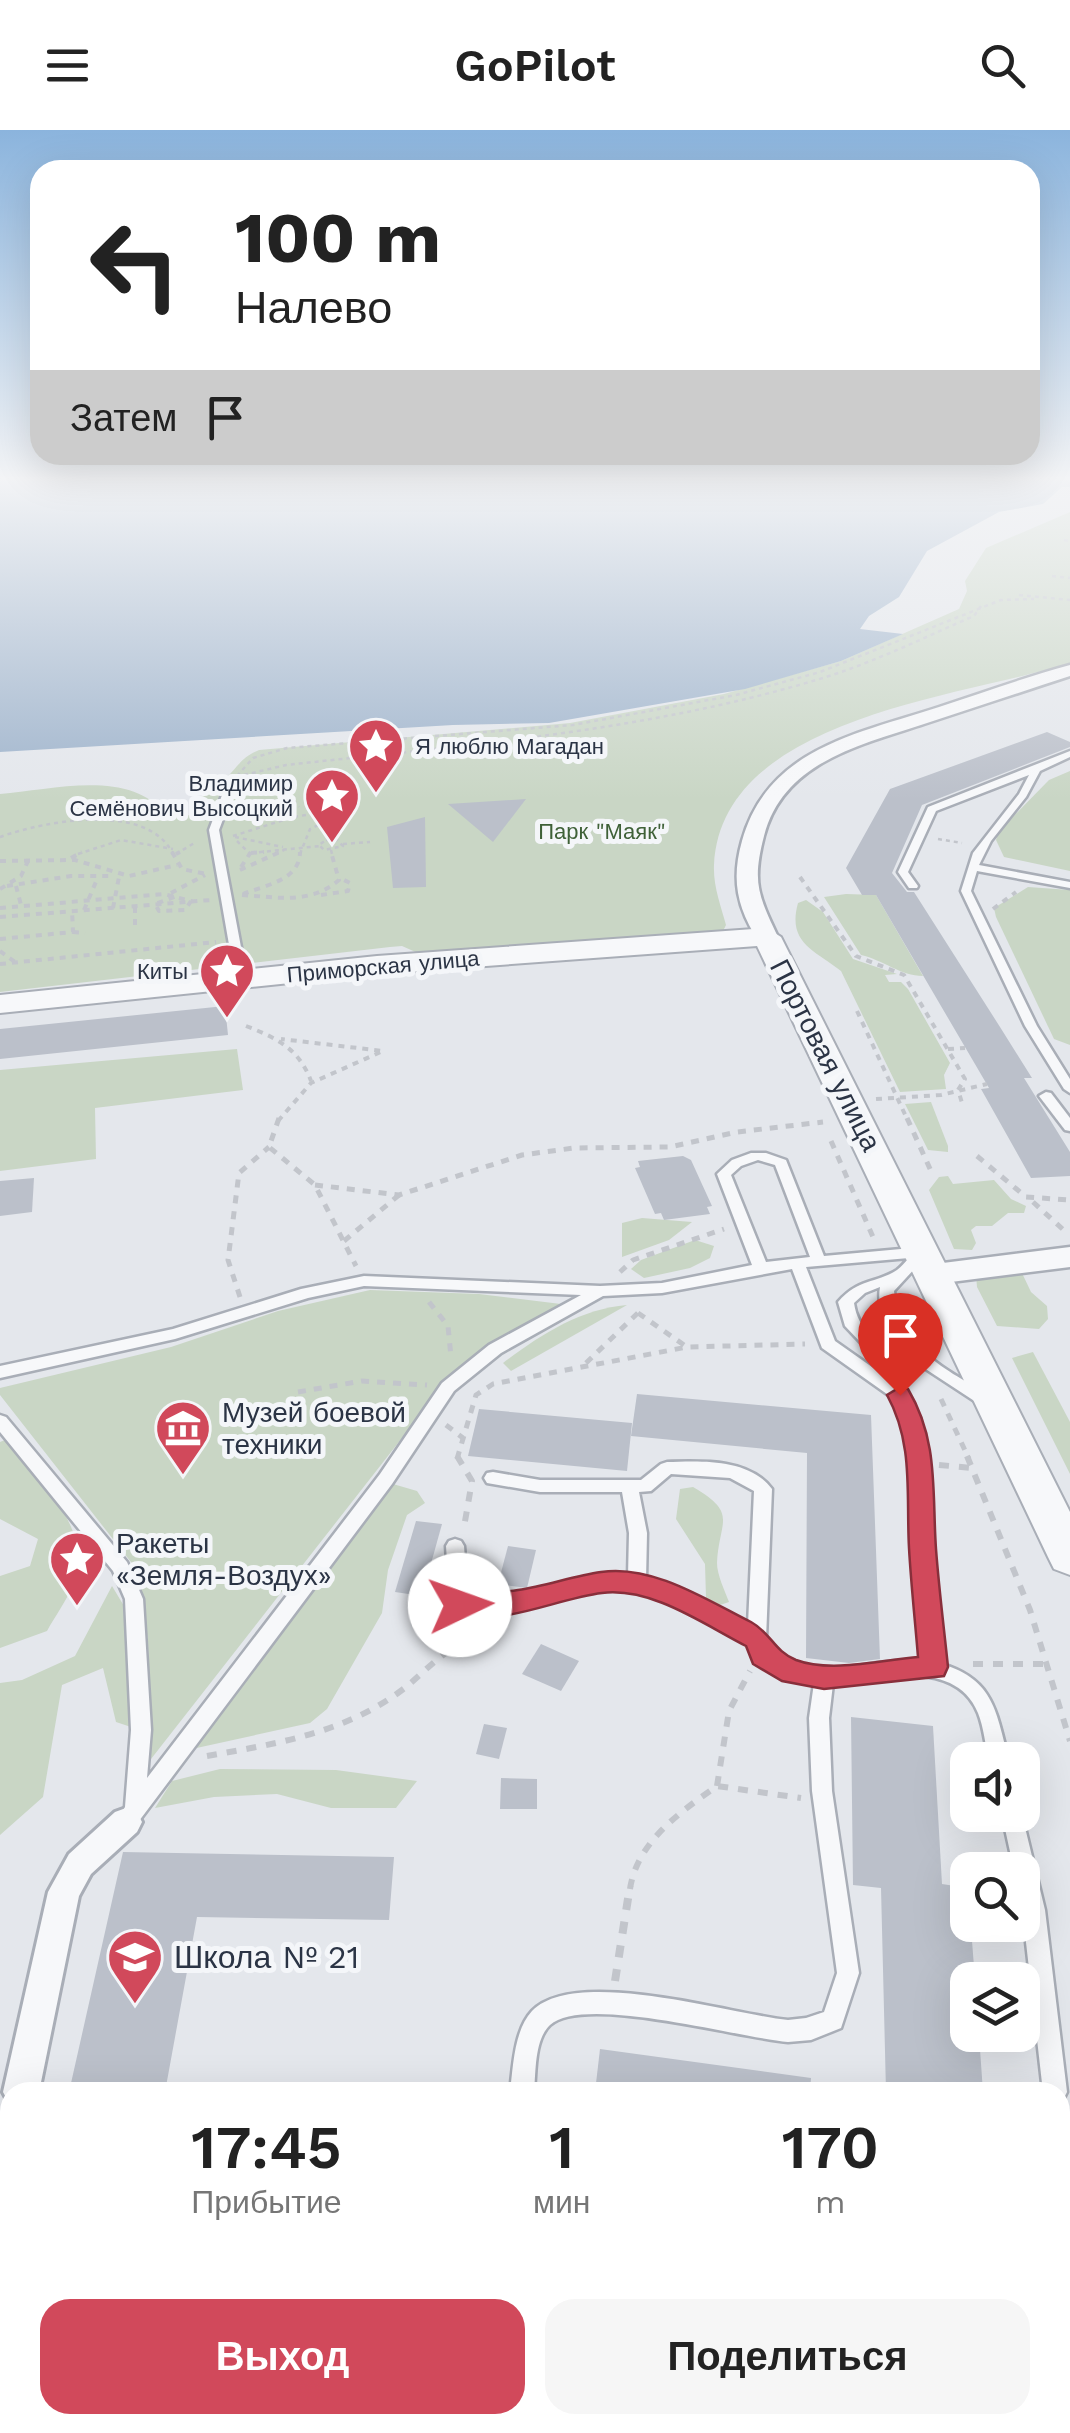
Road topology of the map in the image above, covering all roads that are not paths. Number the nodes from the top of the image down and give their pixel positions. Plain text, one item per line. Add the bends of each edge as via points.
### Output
1 (1070, 670) edge
2 (1070, 754) edge
3 (1036, 769) junction
4 (232, 785) road end
5 (973, 867) junction
6 (1070, 884) edge
7 (913, 886) dead end
8 (767, 937) junction
9 (241, 979) junction
10 (0, 1004) edge
11 (1070, 1089) edge
12 (1046, 1096) dead end
13 (1070, 1127) edge
14 (1070, 1257) edge
15 (818, 1260) junction
16 (797, 1263) junction
17 (919, 1267) junction
18 (761, 1268) junction
19 (600, 1291) junction
20 (924, 1361) junction
21 (0, 1372) edge
22 (999, 1408) junction
23 (0, 1421) edge
24 (493, 1478) dead end
25 (629, 1486) junction
26 (455, 1546) road end
27 (1070, 1557) edge
28 (637, 1584) junction
29 (760, 1647) junction
30 (934, 1667) junction
31 (824, 1677) junction
32 (994, 1742) edge
33 (130, 1814) junction
34 (1016, 1832) edge
35 (23, 2082) edge
36 (523, 2082) edge
37 (1053, 2082) edge

1 - 8 street, Портовая улица via 834,748 784,780 761,808 744,872 747,896
2 - 3 lane
3 - 5 lane via 979,846
3 - 7 lane via 932,810 902,872
4 - 9 lane via 214,830
5 - 6 lane
5 - 11 lane via 966,880 970,903
8 - 9 street, Приморская улица
8 - 17 street, Портовая улица
9 - 10 street, Приморская улица
12 - 13 lane
14 - 17 street
15 - 16 lane
15 - 17 lane via 881,1256
15 - 18 lane via 781,1164 750,1156 724,1174
16 - 18 lane
16 - 30 lane via 828,1344 900,1395 912,1418 922,1464
17 - 20 lane via 886,1290 886,1312 905,1345
17 - 20 lane via 860,1289 846,1302 846,1315 860,1337
17 - 22 street, Портовая улица
18 - 19 lane via 662,1288
19 - 21 lane via 364,1281 175,1334
19 - 33 lane via 496,1349 448,1387 386,1479
20 - 22 lane
22 - 27 street, Портовая улица
23 - 33 lane via 120,1566 134,1599 140,1730
24 - 25 lane via 540,1486
25 - 28 lane via 638,1532
25 - 29 lane via 645,1486 667,1468 688,1468 749,1475 763,1489
26 - 28 lane via 460,1605 518,1602 604,1582
28 - 29 lane via 685,1602
29 - 31 lane via 792,1672
30 - 31 lane
30 - 32 lane via 953,1673 984,1703
31 - 36 lane via 823,1800 848,1973 833,2020 788,2032 611,2004 562,2004 540,2018
33 - 35 street via 80,1864 64,1892
34 - 37 lane via 1034,1910

